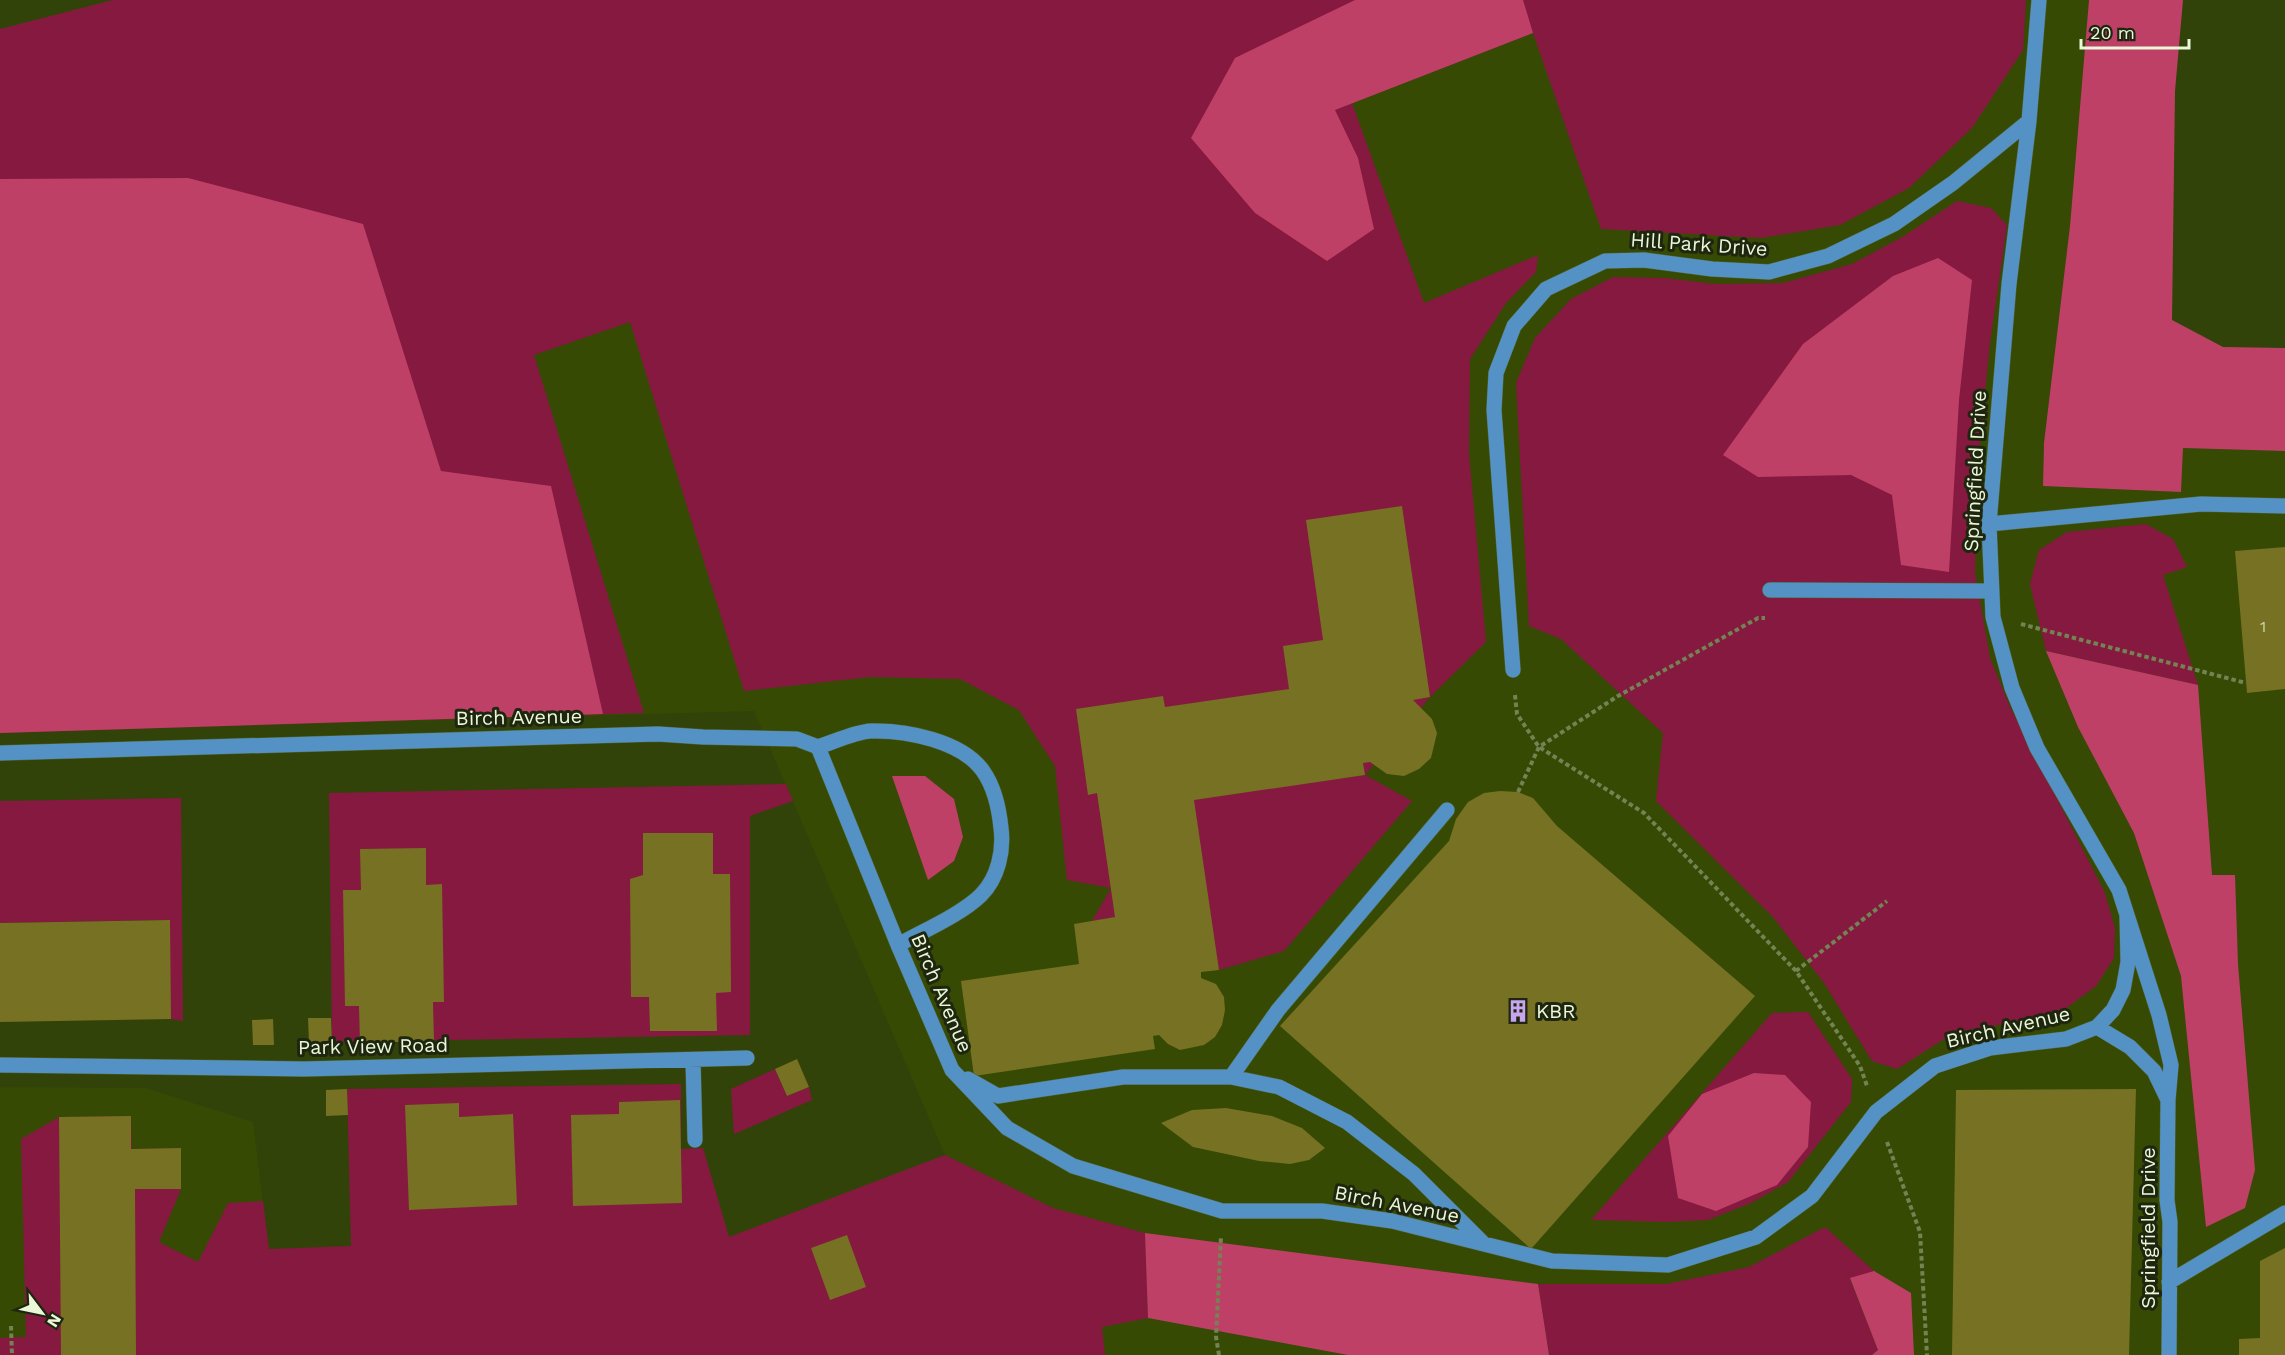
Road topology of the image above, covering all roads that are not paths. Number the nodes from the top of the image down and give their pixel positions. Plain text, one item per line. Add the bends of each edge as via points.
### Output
1 (2039, 0) edge
2 (2029, 121) junction
3 (2285, 506) edge
4 (1989, 524) junction
5 (1770, 590) dead end
6 (1992, 591) junction
7 (1513, 670) road end
8 (818, 747) junction
9 (0, 753) edge
10 (1447, 810) dead end
11 (2127, 916) junction
12 (898, 945) junction
13 (2097, 1026) junction
14 (747, 1058) dead end
15 (693, 1060) junction
16 (0, 1065) edge
17 (952, 1070) junction
18 (1231, 1077) junction
19 (2168, 1100) junction
20 (695, 1140) dead end
21 (2285, 1213) edge
22 (1483, 1243) junction
23 (2169, 1282) junction
24 (2169, 1355) edge

1 - 2 street, Springfield Drive
2 - 4 street, Springfield Drive via 2009,284
2 - 7 street, Hill Park Drive via 1953,183 1894,224 1828,256 1769,272 1644,260 1605,261 1546,289 1514,327 1496,373 1494,410
3 - 4 street via 2200,504
4 - 6 street, Springfield Drive
5 - 6 street
6 - 11 street, Springfield Drive via 1993,616 2012,688 2037,748 2119,890
8 - 9 street, Birch Avenue via 797,739 658,734
8 - 12 street, Birch Avenue
8 - 12 street via 869,731 932,739 964,752 984,771 998,801 1000,865 982,894
10 - 18 street via 1278,1010
11 - 13 street, Springfield Drive via 2128,962 2123,990 2113,1010
11 - 19 street, Springfield Drive via 2171,1065
12 - 17 street, Birch Avenue
13 - 19 street, Springfield Drive via 2130,1047 2154,1071
13 - 22 street, Birch Avenue via 2066,1039 1990,1048 1935,1066 1876,1112 1812,1196 1756,1237 1668,1265 1552,1261
14 - 15 street, Park View Road
15 - 16 street, Park View Road via 304,1069
15 - 20 street
17 - 18 street via 998,1096 1123,1077
17 - 22 street, Birch Avenue via 1007,1128 1072,1166 1222,1211 1322,1211 1392,1221
18 - 22 street via 1279,1087 1347,1122 1414,1174
19 - 23 street, Springfield Drive
21 - 23 street
23 - 24 street, Springfield Drive

